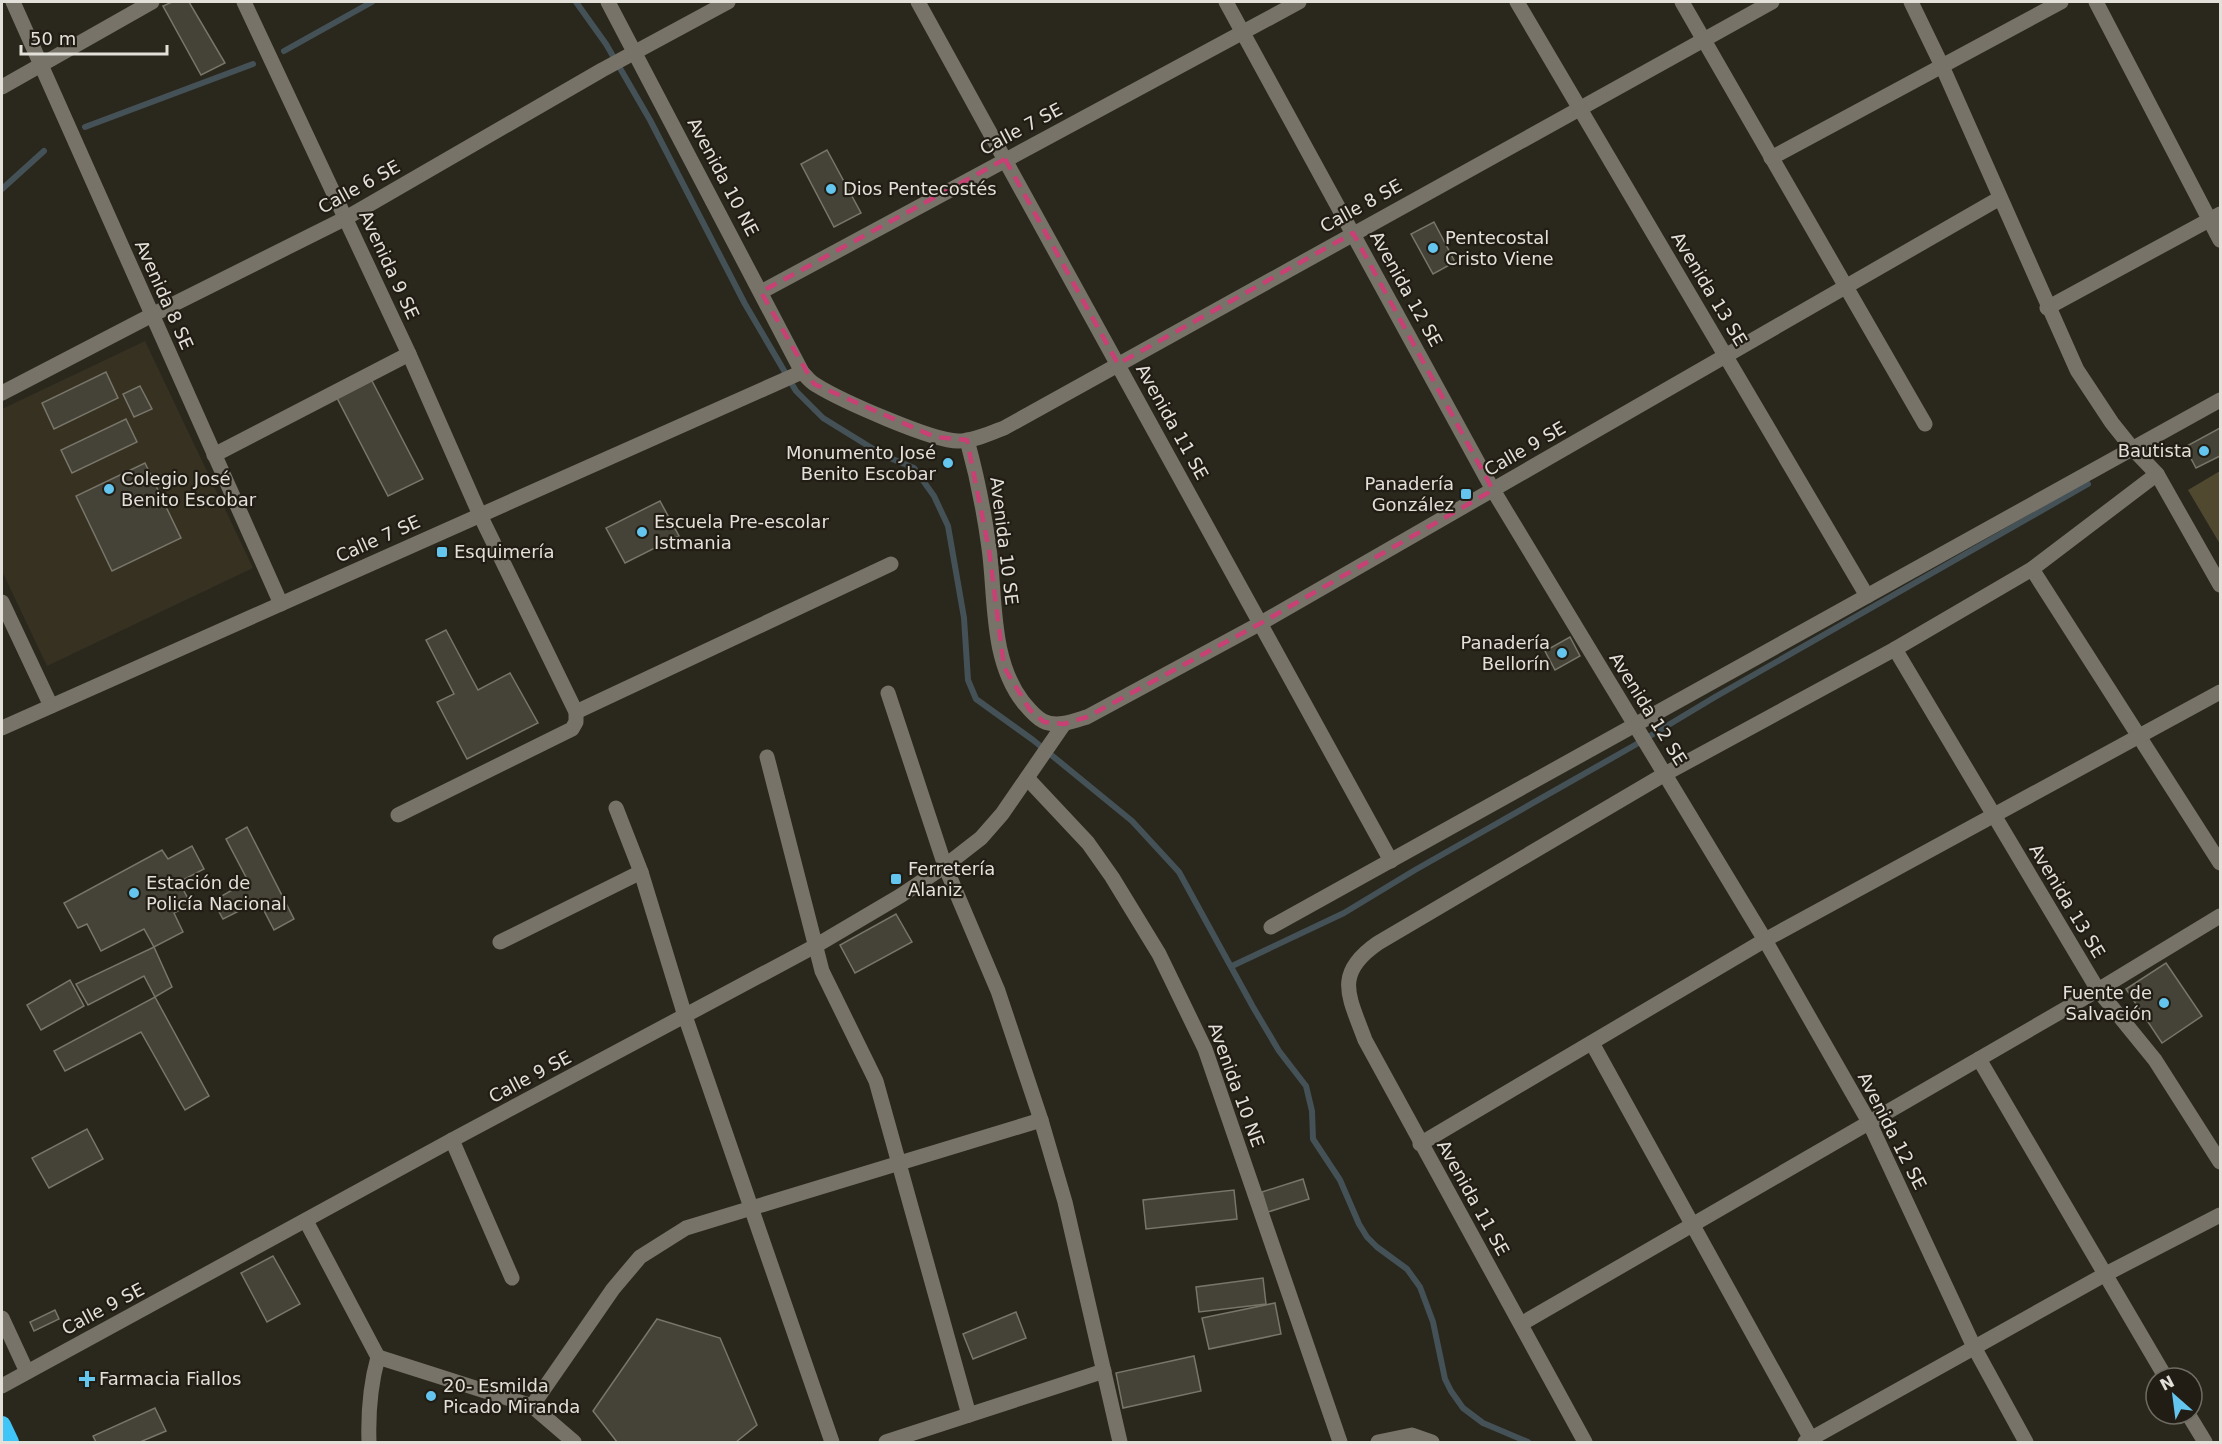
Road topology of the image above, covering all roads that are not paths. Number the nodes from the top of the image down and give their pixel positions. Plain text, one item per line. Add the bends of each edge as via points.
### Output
1 (12, 2) edge
2 (152, 2) edge
3 (244, 2) edge
4 (608, 2) edge
5 (728, 2) edge
6 (918, 2) edge
7 (1226, 2) edge
8 (1299, 2) edge
9 (1517, 2) edge
10 (1682, 2) edge
11 (1772, 2) edge
12 (1911, 2) edge
13 (2061, 2) edge
14 (2096, 2) edge
15 (1244, 33) junction
16 (1704, 39) junction
17 (632, 54) junction
18 (41, 65) junction
19 (1942, 66) junction
20 (2, 87) edge
21 (1580, 108) junction
22 (1772, 158) junction
23 (1005, 159) junction
24 (2000, 198) junction
25 (2216, 217) edge
26 (346, 218) junction
27 (1353, 233) junction
28 (2220, 240) edge
29 (1845, 287) junction
30 (761, 292) junction
31 (2047, 308) junction
32 (152, 315) junction
33 (409, 354) junction
34 (1726, 356) junction
35 (1118, 364) junction
36 (797, 374) junction
37 (2, 393) edge
38 (2220, 400) edge
39 (1925, 424) dead end
40 (967, 440) junction
41 (2132, 448) junction
42 (214, 455) junction
43 (2157, 474) junction
44 (1493, 490) junction
45 (480, 515) junction
46 (891, 564) dead end
47 (2032, 569) junction
48 (2220, 585) edge
49 (1867, 596) junction
50 (2, 602) edge
51 (280, 604) junction
52 (1261, 623) junction
53 (1895, 649) junction
54 (2220, 692) edge
55 (888, 693) dead end
56 (51, 706) junction
57 (576, 712) junction
58 (2, 728) edge
59 (1636, 729) junction
60 (1060, 731) junction
61 (2139, 736) junction
62 (767, 757) dead end
63 (1665, 774) junction
64 (1026, 778) junction
65 (616, 808) dead end
66 (398, 815) dead end
67 (1994, 815) junction
68 (1391, 861) junction
69 (2220, 863) edge
70 (945, 866) junction
71 (641, 872) junction
72 (2220, 916) edge
73 (1271, 927) dead end
74 (1765, 940) junction
75 (500, 942) dead end
76 (817, 945) junction
77 (2098, 990) junction
78 (685, 1016) junction
79 (1592, 1043) junction
80 (1979, 1059) junction
81 (1041, 1120) junction
82 (1869, 1122) junction
83 (452, 1140) junction
84 (1420, 1144) junction
85 (900, 1162) junction
86 (2220, 1162) edge
87 (752, 1207) junction
88 (2220, 1215) edge
89 (306, 1221) junction
90 (1691, 1225) junction
91 (2104, 1275) junction
92 (512, 1278) dead end
93 (2, 1318) edge
94 (1521, 1324) junction
95 (1974, 1347) junction
96 (378, 1357) junction
97 (2159, 1366) edge
98 (1104, 1371) junction
99 (27, 1372) junction
100 (2, 1386) edge
101 (532, 1406) junction
102 (969, 1415) junction
103 (2, 1425) edge
104 (2195, 1426) edge
105 (1808, 1441) edge
106 (10, 1443) edge
107 (369, 1443) edge
108 (574, 1443) edge
109 (832, 1443) edge
110 (885, 1443) edge
111 (1120, 1443) edge
112 (1340, 1443) edge
113 (1378, 1443) edge
114 (1432, 1443) edge
115 (1585, 1443) edge
116 (2026, 1443) edge
117 (2205, 1443) edge

1 - 18 street, Avenida 8 SE
2 - 18 street
3 - 26 street, Avenida 9 SE
4 - 17 street, Avenida 10 NE
5 - 17 street, Calle 6 SE
6 - 23 street, Avenida 11 SE
7 - 15 street, Avenida 12 SE
8 - 15 street, Calle 7 SE
9 - 21 street, Avenida 13 SE
10 - 16 street
11 - 16 street, Calle 8 SE
12 - 19 street
13 - 19 street
14 - 25 street
15 - 23 street, Calle 7 SE
15 - 27 street, Avenida 12 SE
16 - 21 street, Calle 8 SE
16 - 22 street
17 - 26 street, Calle 6 SE
17 - 30 street, Avenida 10 NE
18 - 20 street
18 - 32 street, Avenida 8 SE
19 - 22 street
19 - 24 street
21 - 27 street, Calle 8 SE
21 - 34 street, Avenida 13 SE
22 - 29 street
23 - 30 street, Calle 7 SE
23 - 35 street, Avenida 11 SE
24 - 29 street, Calle 9 SE
24 - 31 street
25 - 28 street
25 - 31 street
26 - 32 street, Calle 6 SE
26 - 33 street, Avenida 9 SE
27 - 35 street, Calle 8 SE
27 - 44 street, Avenida 12 SE
29 - 34 street, Calle 9 SE
29 - 39 street
30 - 36 street, Avenida 10 NE
31 - 41 street via 2077,370
32 - 37 street, Calle 6 SE
32 - 42 street, Avenida 8 SE
33 - 42 street
33 - 45 street, Avenida 9 SE
34 - 44 street, Calle 9 SE
34 - 49 street, Avenida 13 SE
35 - 40 street, Calle 8 SE via 1004,428
35 - 52 street, Avenida 11 SE
36 - 40 street via 877,414 935,437
36 - 45 street, Calle 7 SE
38 - 41 street
40 - 60 street, Avenida 10 SE via 979,484 1004,667 1015,692 1030,710
41 - 43 street
41 - 49 street
42 - 51 street, Avenida 8 SE
43 - 47 street
43 - 48 street
44 - 52 street, Calle 9 SE
44 - 59 street, Avenida 12 SE
45 - 51 street, Calle 7 SE
45 - 57 street, Avenida 9 SE
46 - 57 street
47 - 53 street
47 - 61 street
49 - 59 street
50 - 56 street
51 - 56 street, Calle 7 SE
52 - 60 street, Calle 9 SE
52 - 68 street, Avenida 11 SE
53 - 63 street
53 - 67 street, Avenida 13 SE
54 - 61 street
55 - 70 street
56 - 58 street, Calle 7 SE
57 - 66 street via 572,729
59 - 63 street, Avenida 12 SE
59 - 68 street
60 - 64 street, Calle 9 SE
61 - 67 street
61 - 69 street
62 - 76 street
63 - 74 street, Avenida 12 SE
63 - 84 street, Avenida 11 SE via 1378,943 1352,966 1348,979 1361,1030
64 - 70 street, Calle 9 SE via 981,838
64 - 112 street, Avenida 10 NE via 1088,843 1112,878 1159,954 1205,1049
65 - 71 street
67 - 74 street
67 - 77 street, Avenida 13 SE
68 - 73 street
70 - 76 street, Calle 9 SE
70 - 81 street via 998,991
71 - 75 street
71 - 78 street
72 - 77 street
74 - 79 street
74 - 82 street, Avenida 12 SE
76 - 78 street, Calle 9 SE
76 - 85 street via 822,971 876,1081
77 - 80 street
77 - 86 street, Avenida 13 SE via 2155,1060
78 - 83 street, Calle 9 SE
78 - 87 street
79 - 84 street
79 - 90 street
80 - 82 street
80 - 91 street
81 - 85 street
81 - 98 street via 1065,1202
82 - 90 street
82 - 95 street, Avenida 12 SE
83 - 89 street, Calle 9 SE
83 - 92 street
84 - 94 street, Avenida 11 SE
85 - 87 street
85 - 102 street
87 - 101 street via 686,1228 640,1257 613,1289
87 - 109 street
88 - 91 street
89 - 96 street
89 - 99 street, Calle 9 SE
90 - 94 street
90 - 105 street
91 - 95 street
91 - 97 street
93 - 99 street
94 - 115 street, Avenida 11 SE
95 - 105 street
95 - 116 street, Avenida 12 SE
96 - 101 street
96 - 107 street via 368,1412
98 - 102 street
98 - 111 street
99 - 100 street, Calle 9 SE
101 - 108 street
102 - 110 street
103 - 106 highway
104 - 117 street
113 - 114 street via 1412,1435

